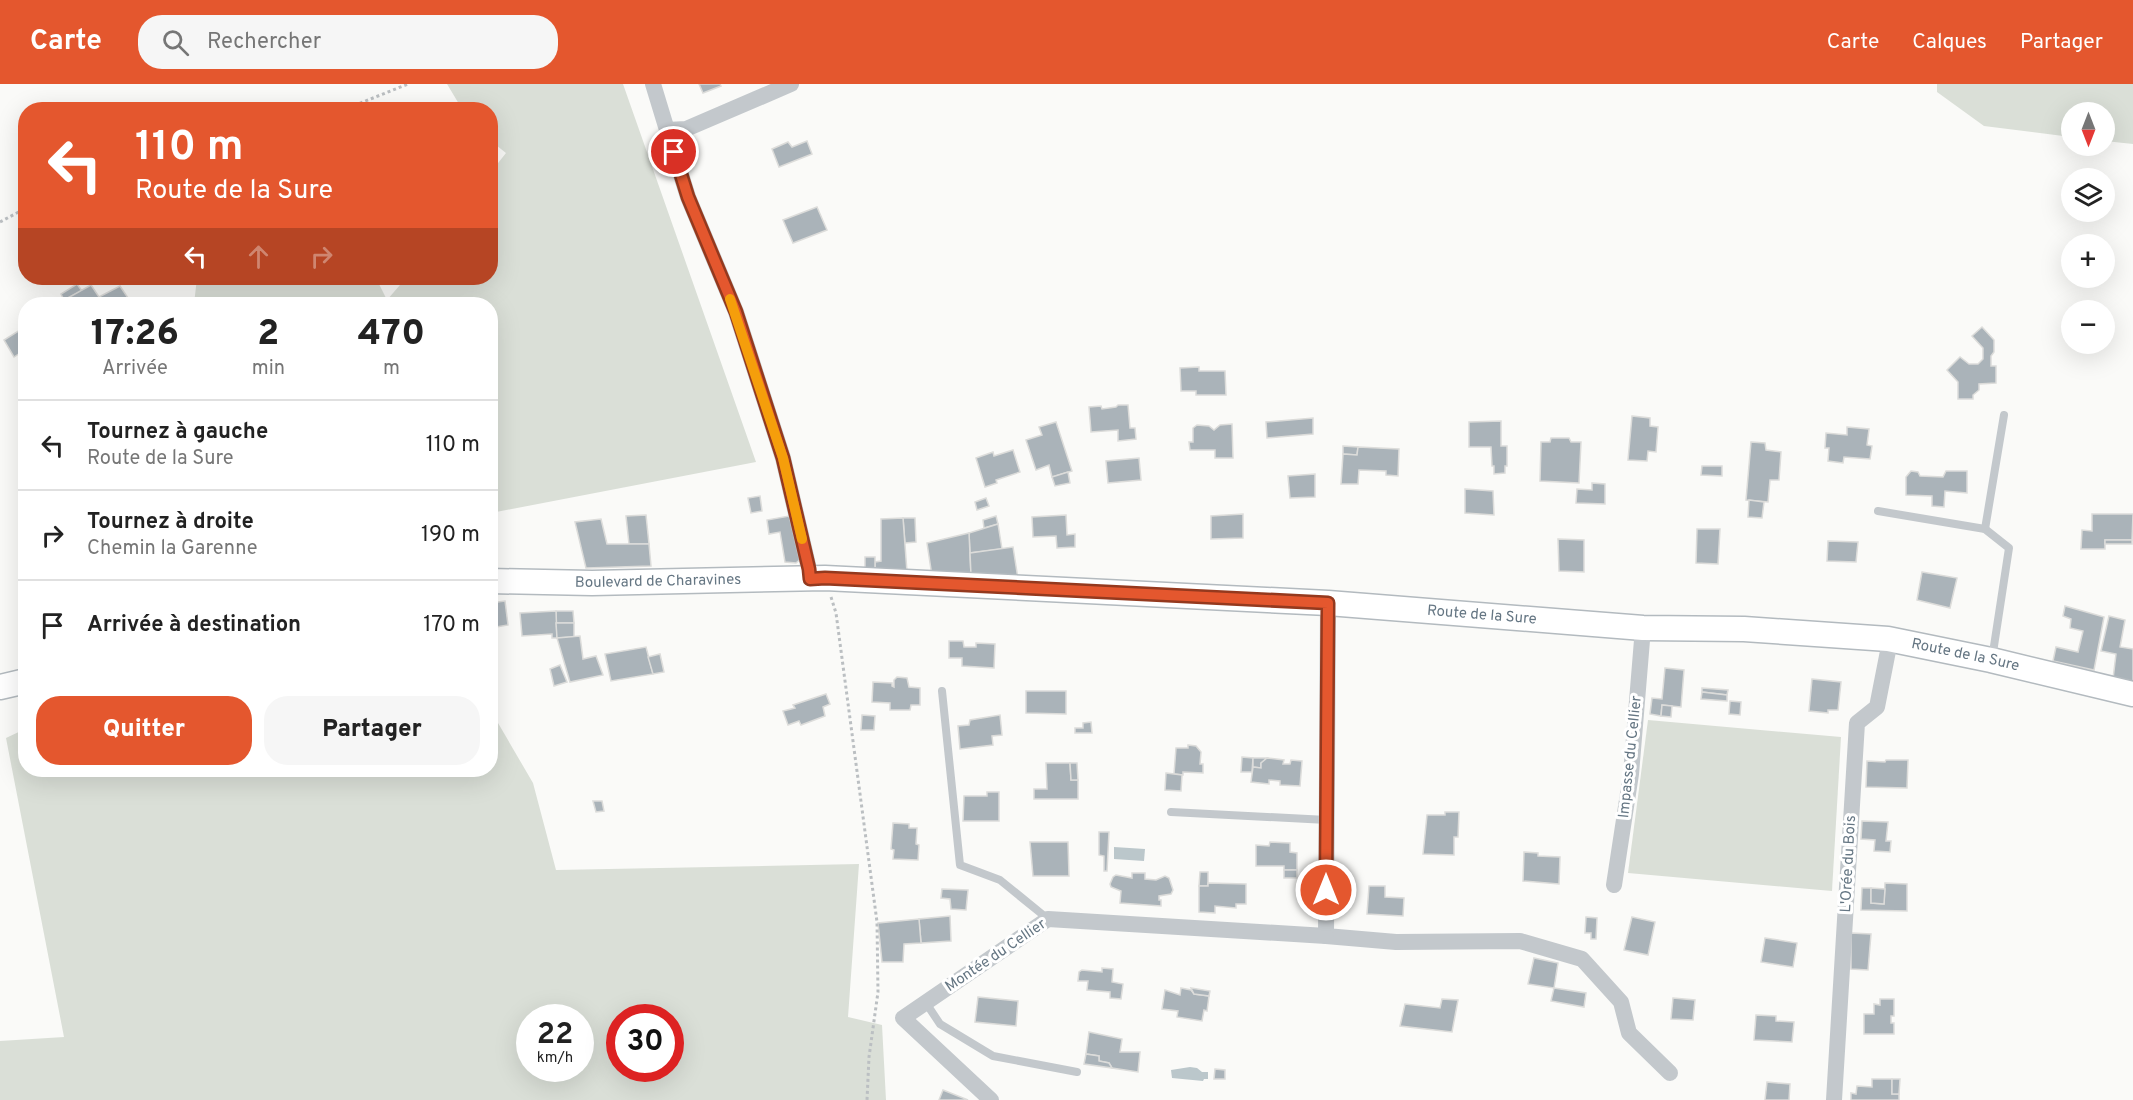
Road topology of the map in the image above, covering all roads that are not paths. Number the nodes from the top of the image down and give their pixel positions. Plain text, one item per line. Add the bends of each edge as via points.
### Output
1 (653, 84) edge
2 (791, 84) edge
3 (667, 130) junction
4 (2004, 415) dead end
5 (1878, 511) dead end
6 (1985, 529) junction
7 (817, 579) junction
8 (498, 581) edge
9 (1328, 603) junction
10 (1643, 628) junction
11 (1888, 639) junction
12 (1991, 660) junction
13 (18, 683) edge
14 (0, 687) edge
15 (942, 691) dead end
16 (2133, 694) edge
17 (1171, 812) dead end
18 (1327, 820) junction
19 (1614, 885) dead end
20 (1048, 919) junction
21 (1326, 936) junction
22 (926, 1003) junction
23 (1077, 1072) dead end
24 (1670, 1072) dead end
25 (991, 1100) edge
26 (1833, 1100) edge

1 - 3 street
2 - 3 street via 686,129
3 - 7 street via 688,197 736,312 776,435 809,569
4 - 6 lane
5 - 6 lane
6 - 12 lane via 2009,548
7 - 8 main road, Boulevard de Charavines
7 - 9 main road, Route de la Sure
9 - 10 main road, Route de la Sure
9 - 18 street
10 - 11 main road, Route de la Sure via 1744,629
10 - 19 street, Impasse du Cellier via 1631,774
11 - 12 main road, Route de la Sure
11 - 26 street, L'Orée du Bois via 1877,707 1857,723
12 - 16 main road, Route de la Sure
13 - 14 main road
15 - 20 lane via 960,865 1000,880
17 - 18 lane
18 - 21 street
20 - 21 street, Montée du Cellier
20 - 22 street, Montée du Cellier
21 - 24 street, Montée du Cellier via 1396,942 1520,941 1582,959 1621,1002 1629,1033
22 - 23 lane via 940,1024 993,1056
22 - 25 street, Montée du Cellier via 903,1018

